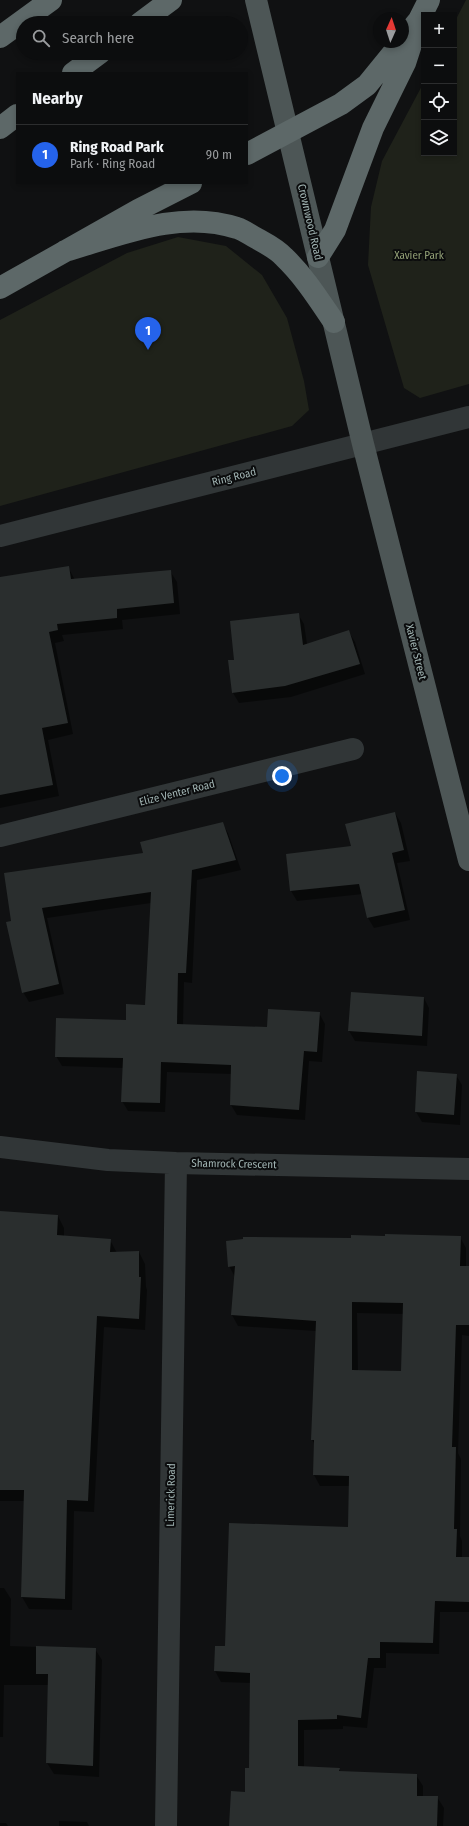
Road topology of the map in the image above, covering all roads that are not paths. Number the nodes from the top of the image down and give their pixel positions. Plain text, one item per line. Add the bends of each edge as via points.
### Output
1 (51, 0) edge
2 (171, 0) edge
3 (256, 0) edge
4 (430, 0) edge
5 (30, 16) edge
6 (149, 16) edge
7 (419, 20) junction
8 (16, 26) edge
9 (409, 32) edge
10 (0, 38) edge
11 (396, 48) edge
12 (91, 60) edge
13 (74, 72) edge
14 (16, 116) edge
15 (0, 128) edge
16 (289, 133) junction
17 (248, 154) edge
18 (189, 184) edge
19 (65, 251) junction
20 (318, 257) junction
21 (0, 288) edge
22 (334, 322) junction
23 (469, 417) edge
24 (363, 444) junction
25 (0, 536) edge
26 (353, 749) dead end
27 (0, 836) edge
28 (469, 860) edge
29 (0, 1147) edge
30 (176, 1164) junction
31 (469, 1169) edge
32 (166, 1826) edge

1 - 5 highway
2 - 6 highway
3 - 16 main road, Crownwood Road
4 - 7 highway
7 - 9 highway
7 - 20 highway via 405,63 373,128 335,230
8 - 10 highway
11 - 16 highway via 367,85 341,104
12 - 13 highway
14 - 15 highway
16 - 17 highway
16 - 20 main road, Crownwood Road
18 - 19 highway
19 - 21 highway
19 - 22 highway via 153,226 187,221 238,228 284,256
20 - 22 main road, Crownwood Road
22 - 24 main road, Crownwood Road
23 - 24 street, Ring Road
24 - 25 street, Ring Road
24 - 28 main road, Xavier Street
26 - 27 street, Elize Venter Road
29 - 30 street, Shamrock Crescent via 108,1160
30 - 31 street, Shamrock Crescent
30 - 32 street, Limerick Road

